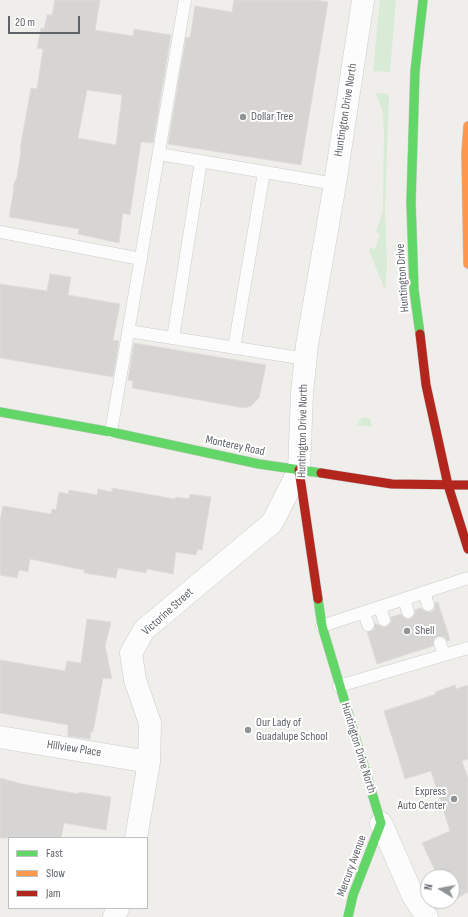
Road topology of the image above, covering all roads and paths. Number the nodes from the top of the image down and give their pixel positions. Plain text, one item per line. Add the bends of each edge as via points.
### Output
1 (186, 0) edge
2 (363, 0) edge
3 (423, 0) edge
4 (468, 126) edge
5 (159, 154) junction
6 (201, 161) junction
7 (264, 172) junction
8 (335, 184) junction
9 (0, 232) edge
10 (141, 259) junction
11 (468, 264) edge
12 (128, 331) junction
13 (173, 338) junction
14 (234, 348) junction
15 (306, 359) junction
16 (0, 412) edge
17 (111, 432) junction
18 (300, 470) junction
19 (448, 485) junction
20 (468, 485) edge
21 (468, 549) edge
22 (468, 578) edge
23 (424, 592) junction
24 (404, 599) junction
25 (428, 605) dead end
26 (380, 607) junction
27 (364, 612) junction
28 (408, 612) dead end
29 (384, 620) dead end
30 (368, 625) dead end
31 (322, 626) junction
32 (440, 643) dead end
33 (468, 648) edge
34 (444, 655) junction
35 (339, 686) junction
36 (0, 737) edge
37 (149, 762) junction
38 (381, 823) junction
39 (136, 837) edge
40 (348, 917) edge
41 (427, 917) edge

1 - 5 lane
2 - 8 street, Huntington Drive North
3 - 19 street, Huntington Drive via 416,71 411,202 414,290 426,385
4 - 11 street
5 - 6 lane
5 - 10 lane
6 - 7 lane
6 - 13 lane
7 - 8 lane
7 - 14 lane
8 - 15 street, Huntington Drive North
9 - 10 lane
10 - 12 lane
12 - 13 lane
12 - 17 lane
13 - 14 lane
14 - 15 lane
15 - 18 street, Huntington Drive North
16 - 17 street, Monterey Road
17 - 18 street, Monterey Road via 259,464
18 - 19 street, Monterey Road via 392,484
18 - 31 street, Huntington Drive North
18 - 37 street, Victorine Street via 272,523 144,630 131,653 135,680 150,723
19 - 20 street, Monterey Road
19 - 21 street, Huntington Drive
22 - 23 lane
23 - 24 lane
23 - 25 lane
24 - 26 lane
24 - 28 lane
26 - 27 lane
26 - 29 lane
27 - 30 lane
27 - 31 lane
31 - 35 street, Huntington Drive North
32 - 34 lane
33 - 34 lane
34 - 35 lane via 421,656 397,663
35 - 38 street, Huntington Drive North
36 - 37 street, Hillview Place
37 - 39 street, Victorine Street
38 - 40 street, Mercury Avenue via 353,895
38 - 41 street, Huntington Drive North via 413,896

